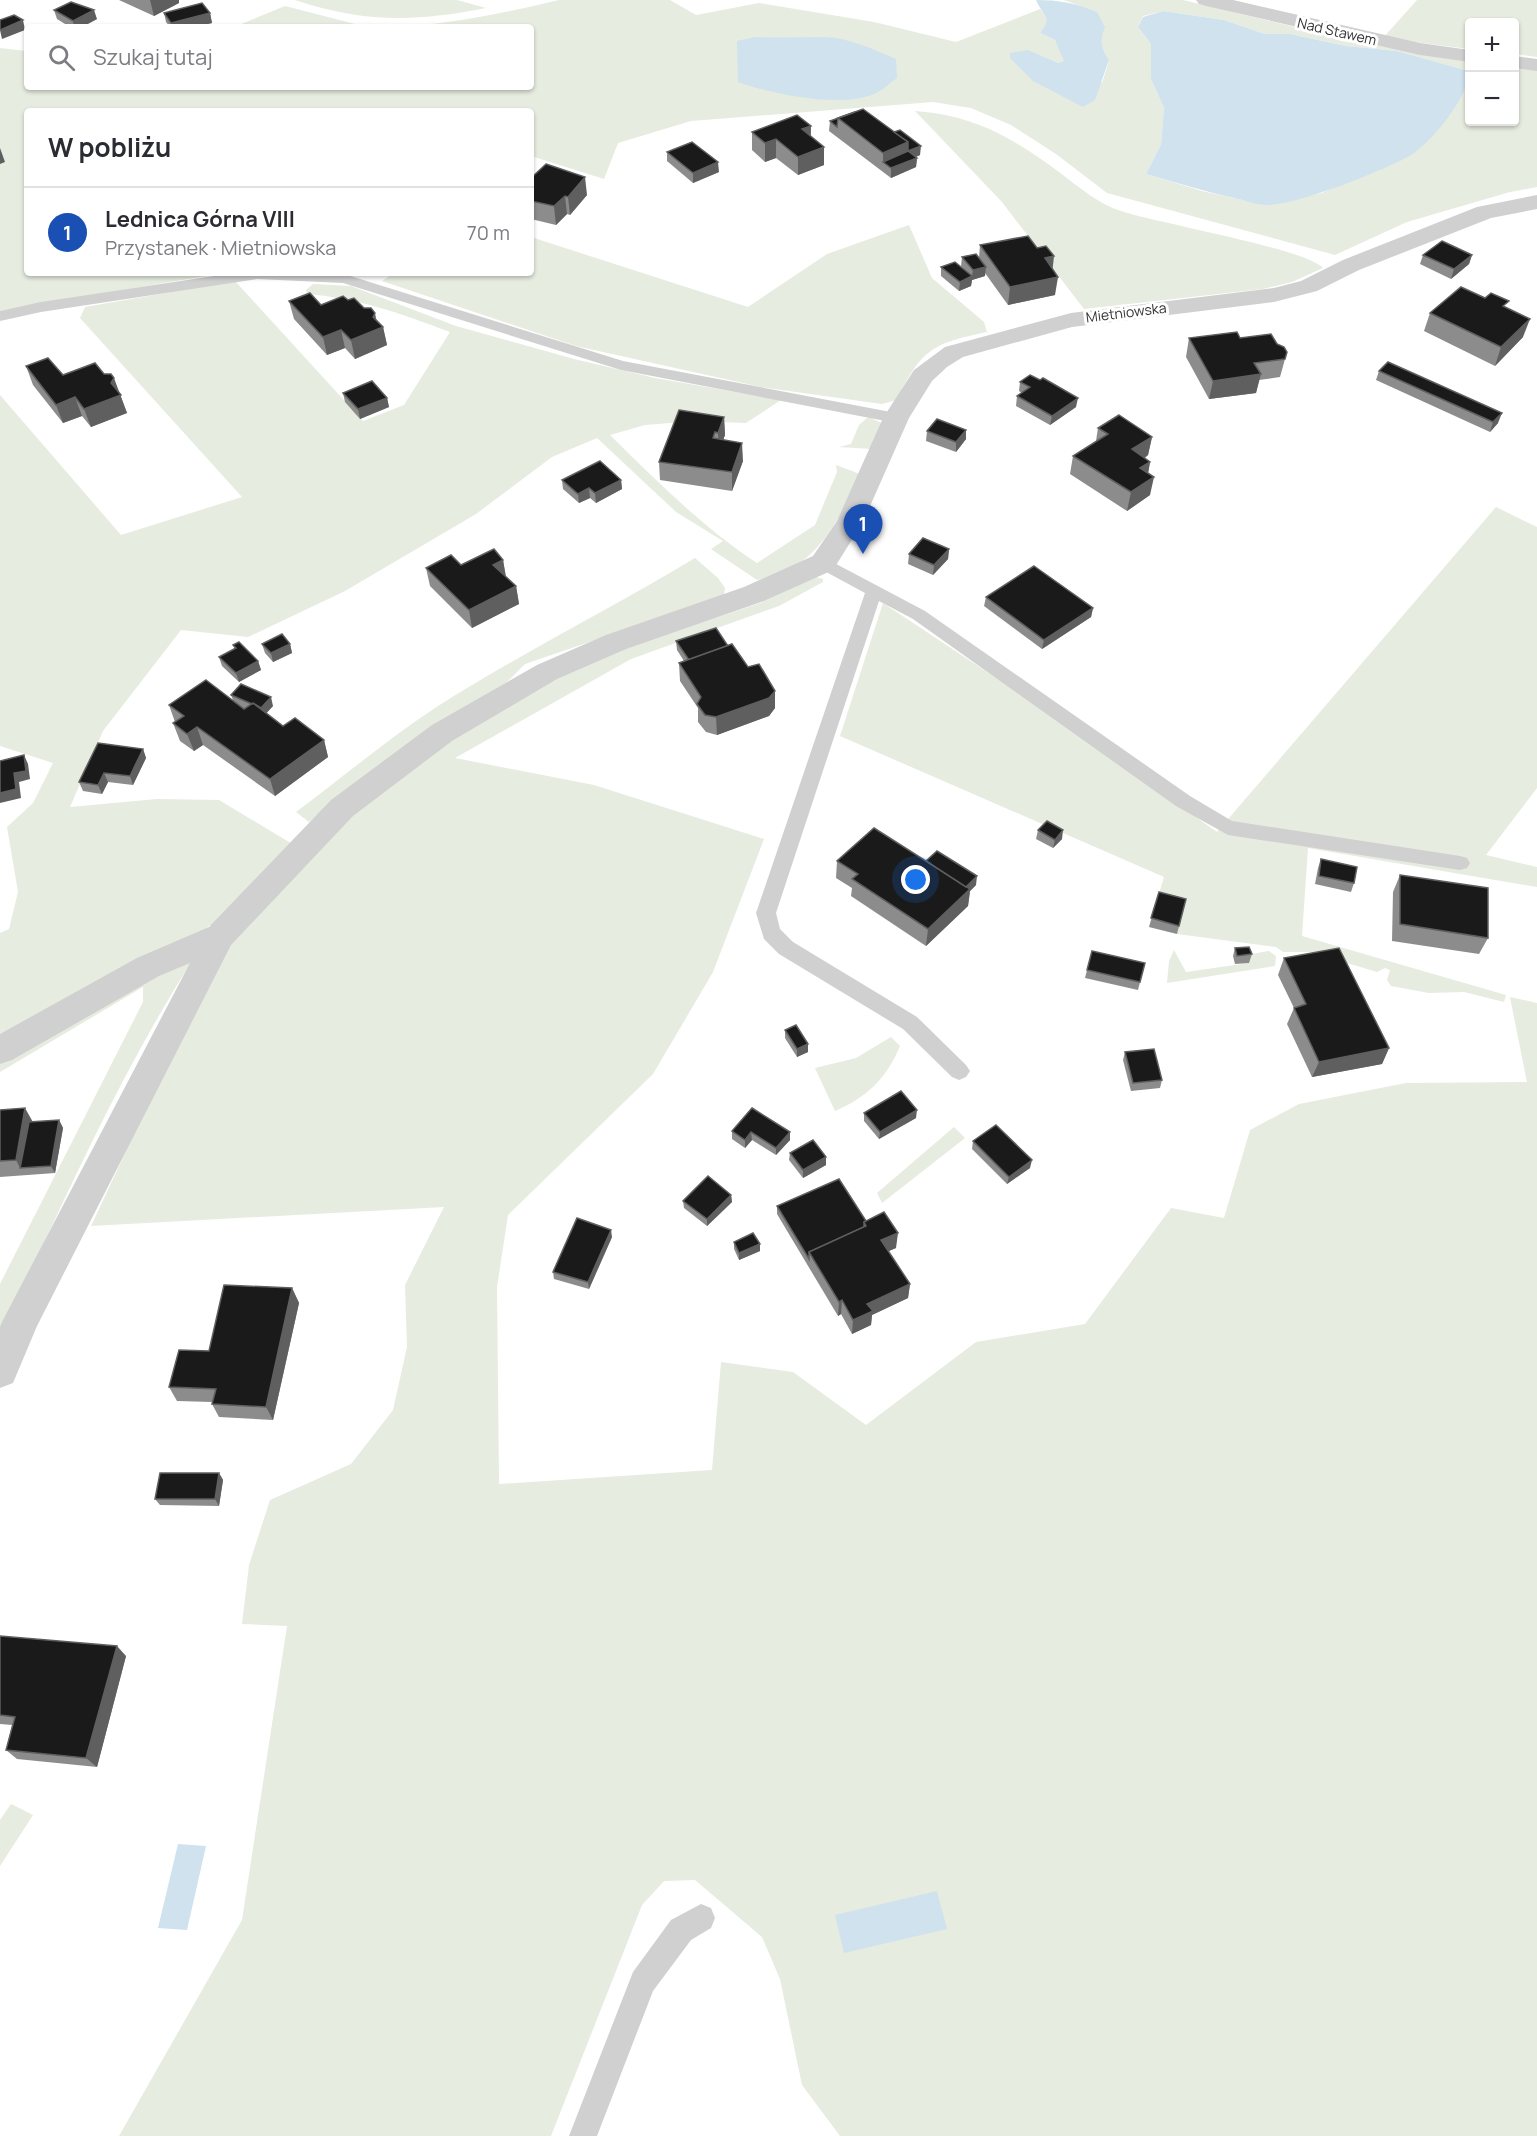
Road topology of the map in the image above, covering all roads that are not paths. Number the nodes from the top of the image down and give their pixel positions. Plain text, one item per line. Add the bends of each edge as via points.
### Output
1 (1206, 0) edge
2 (1465, 55) edge
3 (1519, 63) edge
4 (1537, 65) edge
5 (1537, 202) edge
6 (245, 276) edge
7 (292, 276) edge
8 (0, 316) edge
9 (896, 418) junction
10 (823, 563) junction
11 (874, 591) junction
12 (1460, 863) dead end
13 (220, 936) junction
14 (0, 1050) edge
15 (959, 1071) dead end
16 (0, 1371) edge
17 (701, 1918) dead end
18 (583, 2136) edge

1 - 2 street, Nad Stawem via 1420,49
3 - 4 street
5 - 9 street, Mietniowska via 1485,212 1309,286 1274,295 1071,320 954,352 923,376
6 - 8 lane
7 - 9 lane via 344,279 621,365
9 - 10 street, Mietniowska via 850,522
10 - 11 lane
10 - 13 street via 754,594 584,654 451,728 342,808
11 - 12 lane via 919,615 1183,801 1228,828
11 - 15 lane via 766,913 771,933 786,948 910,1023
13 - 14 street via 148,967
13 - 16 street via 21,1320
17 - 18 lane via 681,1930 644,1982

